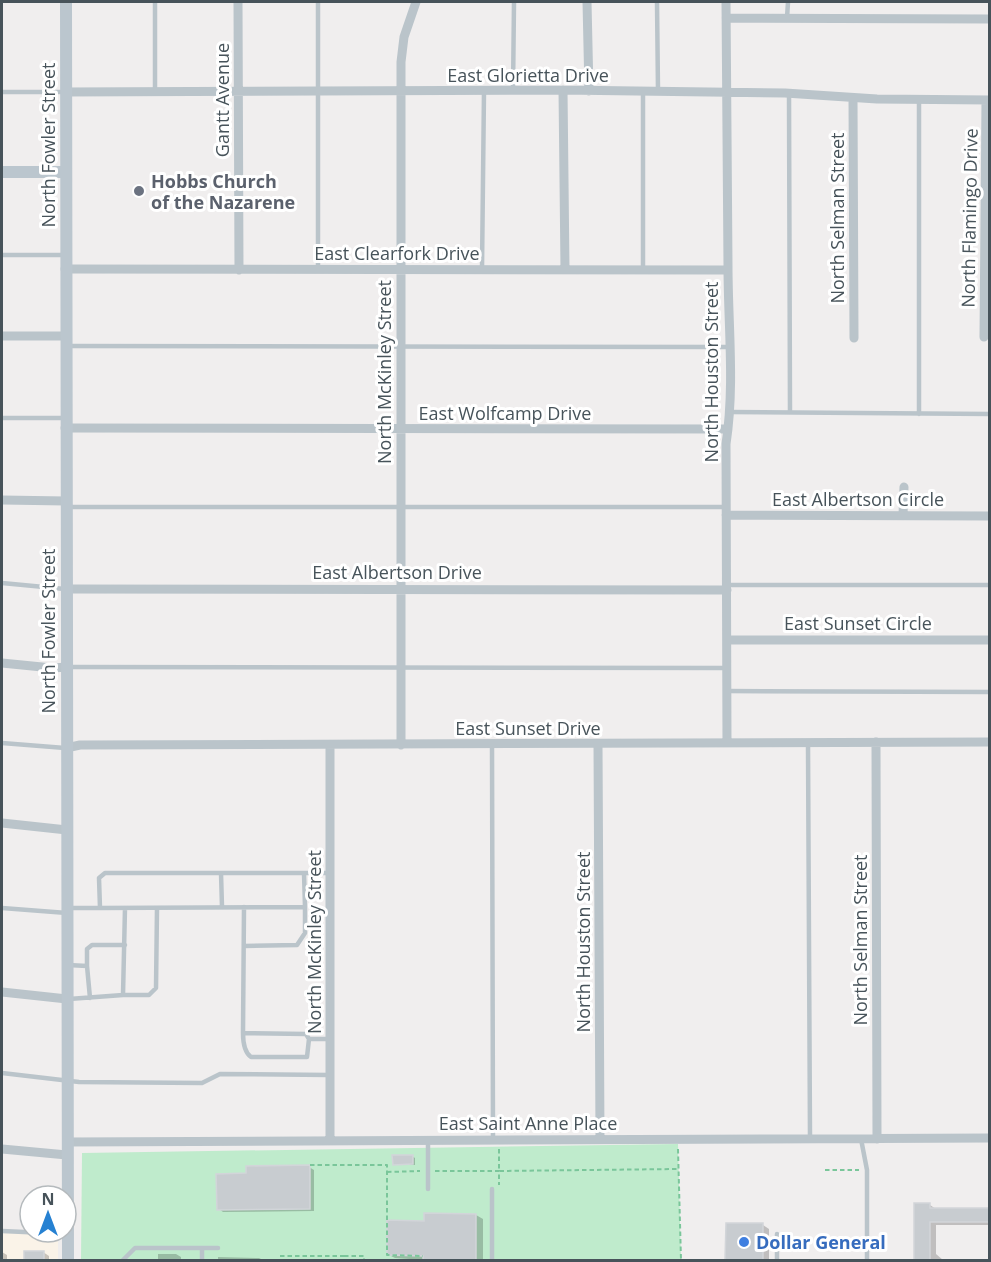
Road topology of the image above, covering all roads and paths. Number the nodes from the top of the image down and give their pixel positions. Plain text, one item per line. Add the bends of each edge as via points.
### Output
1 (66, 2) edge
2 (155, 2) edge
3 (238, 2) edge
4 (318, 2) edge
5 (416, 2) edge
6 (514, 2) edge
7 (587, 2) edge
8 (657, 2) edge
9 (726, 2) edge
10 (788, 2) edge
11 (726, 18) junction
12 (788, 18) junction
13 (990, 19) edge
14 (563, 90) junction
15 (155, 91) junction
16 (484, 91) junction
17 (513, 91) junction
18 (589, 91) junction
19 (643, 91) junction
20 (658, 91) junction
21 (2, 92) edge
22 (65, 92) junction
23 (239, 92) junction
24 (317, 92) junction
25 (400, 92) junction
26 (726, 92) junction
27 (789, 93) junction
28 (853, 98) junction
29 (919, 99) junction
30 (988, 100) edge
31 (2, 172) edge
32 (66, 172) junction
33 (2, 255) edge
34 (66, 255) junction
35 (65, 269) junction
36 (482, 269) junction
37 (565, 269) junction
38 (643, 269) junction
39 (239, 270) junction
40 (318, 270) junction
41 (400, 270) junction
42 (728, 270) junction
43 (2, 336) edge
44 (984, 337) dead end
45 (854, 338) dead end
46 (65, 341) junction
47 (731, 347) junction
48 (400, 348) junction
49 (730, 412) junction
50 (790, 412) junction
51 (919, 414) junction
52 (990, 414) edge
53 (2, 418) edge
54 (65, 423) junction
55 (400, 429) junction
56 (729, 429) junction
57 (904, 487) dead end
58 (2, 500) edge
59 (66, 504) junction
60 (400, 508) junction
61 (726, 511) junction
62 (903, 515) junction
63 (990, 516) edge
64 (2, 583) edge
65 (990, 585) edge
66 (727, 587) junction
67 (400, 588) junction
68 (66, 589) junction
69 (727, 640) junction
70 (990, 640) edge
71 (2, 663) edge
72 (68, 667) junction
73 (400, 668) junction
74 (727, 668) junction
75 (727, 691) junction
76 (990, 692) edge
77 (876, 742) junction
78 (990, 742) edge
79 (2, 743) edge
80 (727, 743) junction
81 (808, 743) junction
82 (598, 744) junction
83 (330, 745) junction
84 (401, 745) junction
85 (492, 745) junction
86 (66, 748) junction
87 (2, 823) edge
88 (67, 830) junction
89 (221, 873) junction
90 (304, 873) junction
91 (331, 873) junction
92 (305, 907) junction
93 (2, 908) edge
94 (100, 908) junction
95 (125, 908) junction
96 (157, 908) junction
97 (222, 908) junction
98 (244, 908) junction
99 (67, 910) junction
100 (125, 945) junction
101 (244, 946) junction
102 (67, 965) junction
103 (87, 966) junction
104 (2, 992) edge
105 (123, 995) junction
106 (90, 998) junction
107 (67, 999) junction
108 (243, 1033) junction
109 (309, 1039) junction
110 (330, 1039) junction
111 (2, 1073) edge
112 (329, 1075) junction
113 (67, 1080) junction
114 (990, 1138) edge
115 (600, 1139) junction
116 (810, 1139) junction
117 (861, 1139) junction
118 (877, 1139) junction
119 (330, 1140) junction
120 (428, 1140) junction
121 (496, 1144) junction
122 (678, 1144) dead end
123 (2, 1149) edge
124 (67, 1149) junction
125 (310, 1165) dead end
126 (678, 1169) junction
127 (825, 1170) dead end
128 (867, 1170) junction
129 (428, 1171) junction
130 (499, 1171) junction
131 (387, 1172) junction
132 (67, 1184) edge
133 (428, 1189) dead end
134 (492, 1189) dead end
135 (499, 1193) dead end
136 (2, 1231) edge
137 (18, 1232) edge
138 (777, 1234) dead end
139 (68, 1244) edge
140 (202, 1248) junction
141 (218, 1248) dead end
142 (280, 1256) dead end
143 (344, 1256) junction
144 (423, 1256) dead end
145 (68, 1260) edge
146 (123, 1260) edge
147 (202, 1260) edge
148 (345, 1260) edge
149 (363, 1260) edge
150 (492, 1260) edge
151 (681, 1260) edge
152 (777, 1260) edge
153 (867, 1260) edge

1 - 22 street, North Fowler Street
2 - 15 lane
3 - 23 street, Gantt Avenue
4 - 24 lane
5 - 25 street, North McKinley Street via 404,37
6 - 17 lane
7 - 18 street
8 - 20 lane
9 - 11 street, North Houston Street
10 - 12 lane
11 - 12 street
11 - 26 street, North Houston Street
12 - 13 street
14 - 17 street, East Glorietta Drive
14 - 18 street, East Glorietta Drive
14 - 37 street
15 - 22 street, East Glorietta Drive
15 - 23 street, East Glorietta Drive
16 - 17 street, East Glorietta Drive
16 - 25 street, East Glorietta Drive
16 - 36 lane
18 - 19 street, East Glorietta Drive
19 - 20 street, East Glorietta Drive
19 - 38 lane
20 - 26 street, East Glorietta Drive
21 - 22 lane
22 - 32 street, North Fowler Street
23 - 24 street, East Glorietta Drive
23 - 39 street, Gantt Avenue
24 - 25 street, East Glorietta Drive
24 - 40 lane
25 - 41 street, North McKinley Street
26 - 27 street, East Glorietta Drive
26 - 42 street, North Houston Street
27 - 28 street, East Glorietta Drive
27 - 50 lane
28 - 29 street, East Glorietta Drive
28 - 45 street, North Selman Street
29 - 30 street, East Glorietta Drive
29 - 51 lane
30 - 44 street, North Flamingo Drive
31 - 32 street
32 - 34 street, North Fowler Street
33 - 34 lane
34 - 35 street, North Fowler Street
35 - 39 street, East Clearfork Drive
35 - 46 street, North Fowler Street
36 - 37 street, East Clearfork Drive
36 - 41 street, East Clearfork Drive
37 - 38 street, East Clearfork Drive
38 - 42 street, East Clearfork Drive
39 - 40 street, East Clearfork Drive
40 - 41 street, East Clearfork Drive
41 - 48 street, North McKinley Street
42 - 47 street, North Houston Street
43 - 46 street
46 - 48 lane
46 - 54 street, North Fowler Street
47 - 48 lane
47 - 49 street, North Houston Street
48 - 55 street, North McKinley Street
49 - 50 lane
49 - 56 street, North Houston Street
50 - 51 lane
51 - 52 lane
53 - 54 lane
54 - 55 street, East Wolfcamp Drive
54 - 59 street, North Fowler Street
55 - 56 street, East Wolfcamp Drive
55 - 60 street, North McKinley Street
56 - 61 street, North Houston Street
57 - 62 street
58 - 59 street
59 - 60 lane
59 - 68 street, North Fowler Street
60 - 61 lane
60 - 67 street, North McKinley Street
61 - 62 street, East Albertson Circle
61 - 66 street, North Houston Street
62 - 63 street, East Albertson Circle
64 - 68 lane
65 - 66 lane
66 - 67 street, East Albertson Drive
66 - 69 street, North Houston Street
67 - 68 street, East Albertson Drive
67 - 73 street, North McKinley Street
68 - 72 street, North Fowler Street
69 - 70 street, East Sunset Circle
69 - 74 street, North Houston Street
71 - 72 street
72 - 73 lane
72 - 86 street, North Fowler Street
73 - 74 lane
73 - 84 street, North McKinley Street
74 - 75 street, North Houston Street
75 - 76 lane
75 - 80 street, North Houston Street
77 - 78 street, East Sunset Drive
77 - 81 street, East Sunset Drive
77 - 118 street, North Selman Street
79 - 86 lane
80 - 81 street, East Sunset Drive
80 - 82 street, East Sunset Drive
81 - 116 lane
82 - 85 street, East Sunset Drive
82 - 115 street, North Houston Street
83 - 84 street, East Sunset Drive
83 - 86 street, East Sunset Drive
83 - 91 street, North McKinley Street
84 - 85 street, East Sunset Drive
85 - 121 lane
86 - 88 street, North Fowler Street
87 - 88 street
88 - 99 street, North Fowler Street
89 - 90 lane
89 - 94 lane via 101,874
89 - 97 lane
90 - 91 lane
90 - 92 lane
91 - 110 street, North McKinley Street
92 - 98 lane
92 - 101 lane via 305,933 297,945
93 - 99 lane
94 - 95 lane
94 - 99 lane
95 - 96 lane
95 - 100 lane
96 - 97 lane
96 - 105 lane via 156,988 149,995
97 - 98 lane
98 - 101 lane
99 - 102 street, North Fowler Street
100 - 103 lane via 89,946
100 - 105 lane
101 - 108 lane
102 - 103 lane
102 - 107 street, North Fowler Street
103 - 106 lane
104 - 107 street
105 - 106 lane
106 - 107 lane
107 - 113 street, North Fowler Street
108 - 109 lane via 306,1034
108 - 109 lane via 246,1052 251,1057 307,1057
109 - 110 lane
110 - 112 street, North McKinley Street
111 - 113 lane
112 - 113 lane via 220,1074 202,1083
112 - 119 street, North McKinley Street
113 - 124 street, North Fowler Street
114 - 118 street, East Saint Anne Place
115 - 116 street, East Saint Anne Place
115 - 121 street, East Saint Anne Place
116 - 117 street, East Saint Anne Place
117 - 118 street, East Saint Anne Place
117 - 128 lane
119 - 120 street, East Saint Anne Place
119 - 124 street, East Saint Anne Place
120 - 121 street, East Saint Anne Place
120 - 129 lane
121 - 130 path
122 - 126 path
123 - 124 street, East Saint Anne Place
124 - 132 street, North Fowler Street
125 - 131 path via 387,1165
126 - 130 path
126 - 151 path
127 - 128 path
128 - 153 lane
129 - 130 path
129 - 131 path
129 - 133 lane
130 - 135 path
131 - 144 path via 387,1255
134 - 150 lane
136 - 137 lane
138 - 152 lane
139 - 145 street, North Fowler Street
140 - 141 lane
140 - 146 lane via 135,1248
140 - 147 lane
142 - 143 path
143 - 148 path
143 - 149 path via 363,1256

